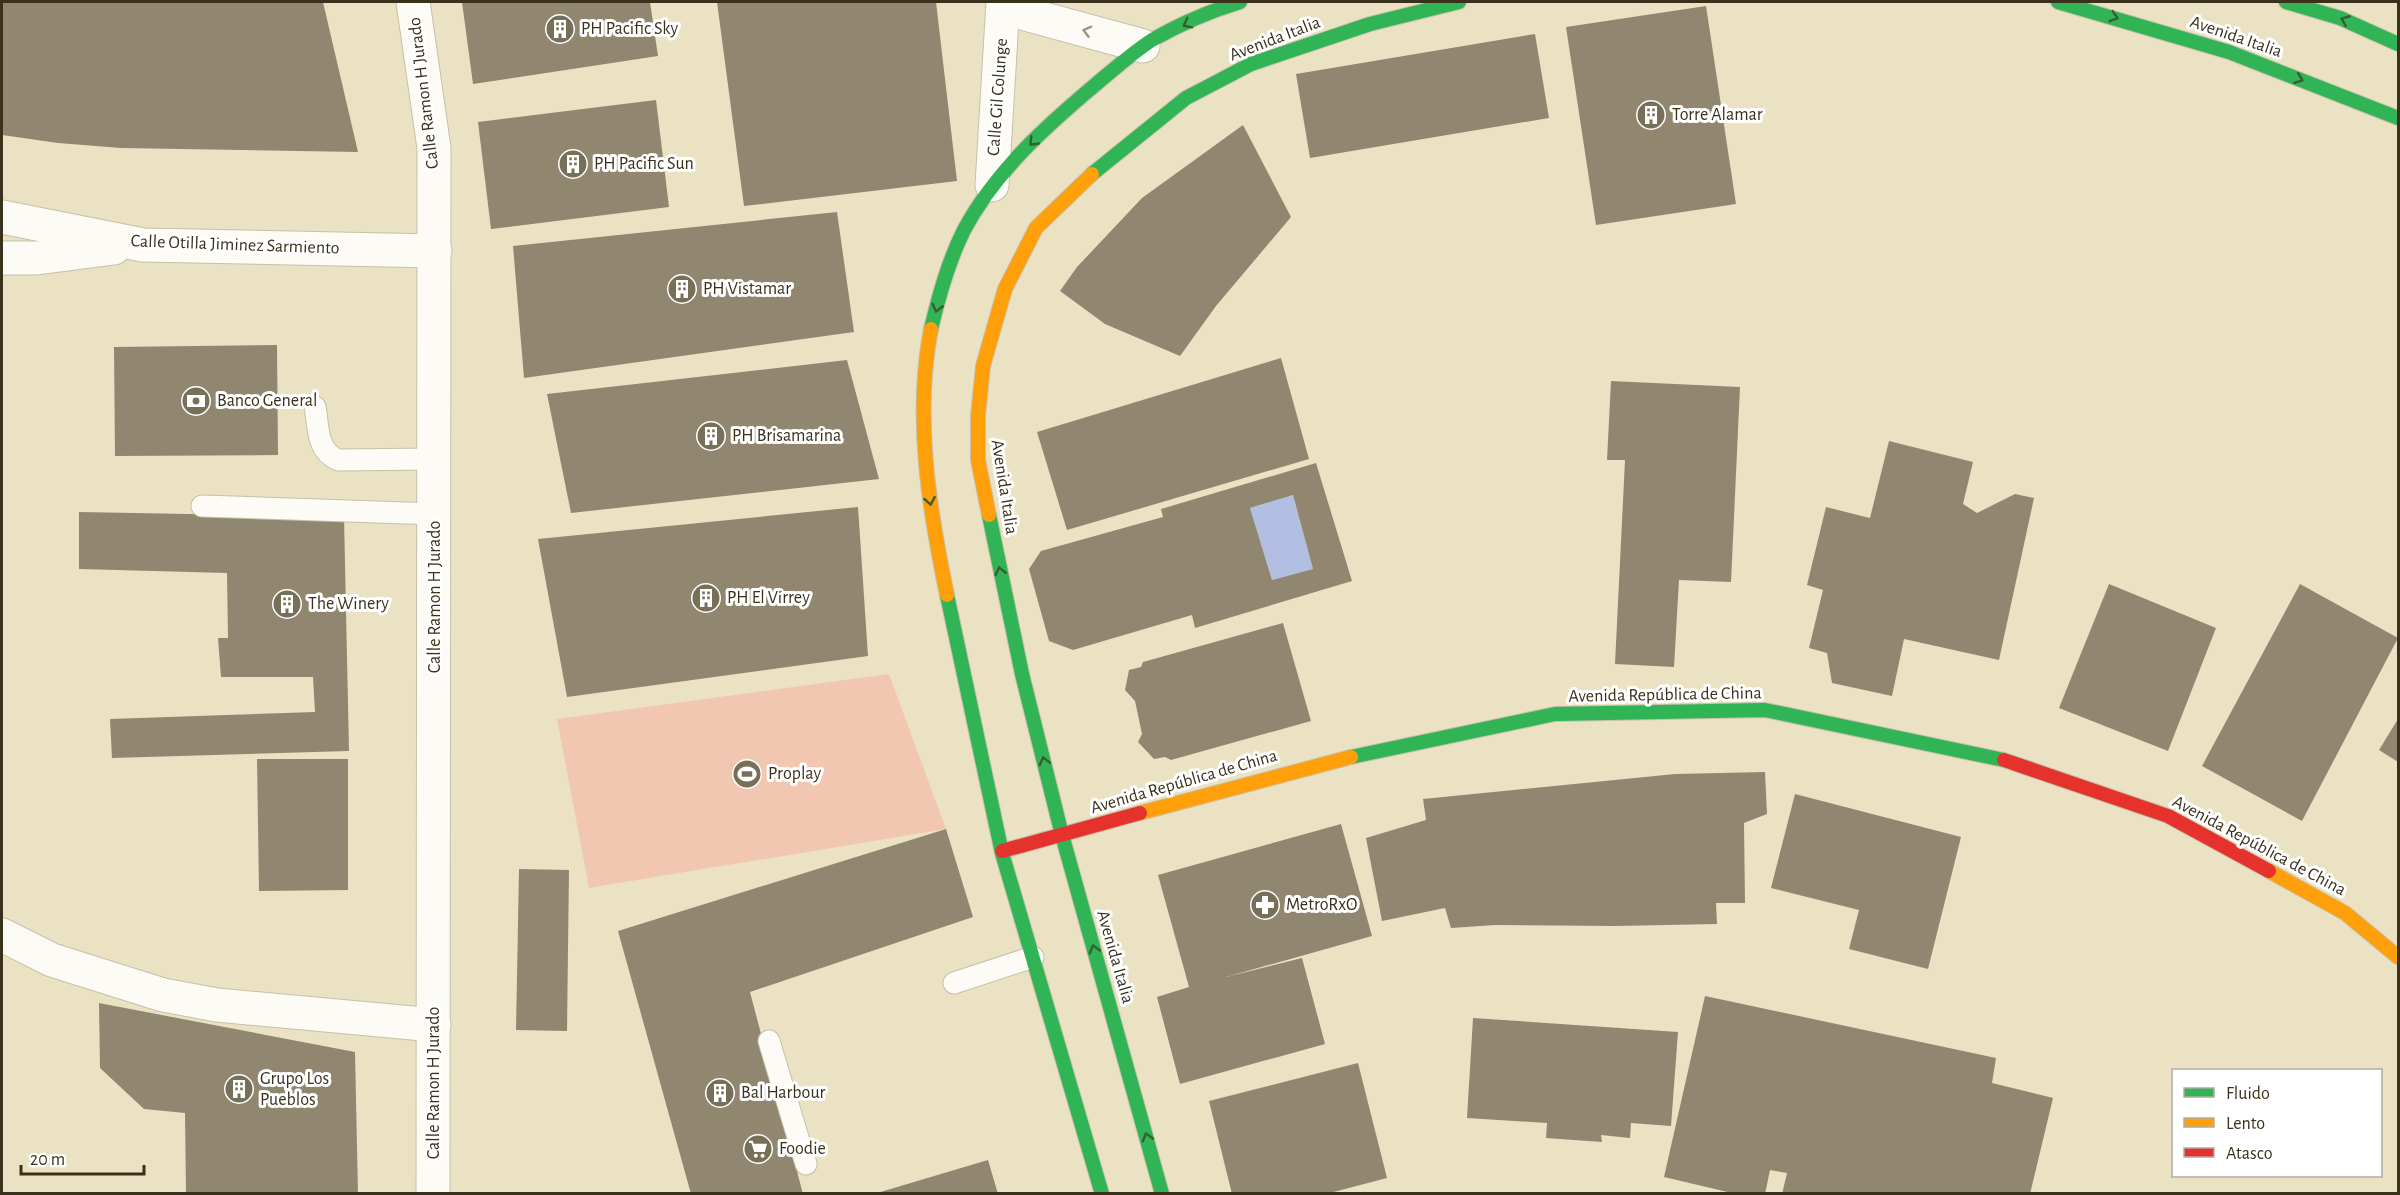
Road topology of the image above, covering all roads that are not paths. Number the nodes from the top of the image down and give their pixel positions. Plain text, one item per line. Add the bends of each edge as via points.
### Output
1 (413, 2) edge
2 (1240, 2) edge
3 (1459, 2) edge
4 (2058, 2) edge
5 (2286, 2) edge
6 (1003, 5) edge
7 (2398, 44) edge
8 (1143, 46) junction
9 (2398, 118) edge
10 (992, 185) junction
11 (2, 217) edge
12 (143, 245) junction
13 (435, 251) junction
14 (2, 258) edge
15 (315, 406) dead end
16 (434, 459) junction
17 (202, 506) dead end
18 (435, 514) junction
19 (1062, 835) junction
20 (1002, 851) junction
21 (2, 935) edge
22 (1033, 957) junction
23 (2398, 957) edge
24 (954, 983) dead end
25 (434, 1025) junction
26 (769, 1041) dead end
27 (806, 1164) dead end
28 (433, 1194) edge
29 (1102, 1194) edge
30 (1162, 1194) edge

1 - 13 street, Calle Ramon H Jurado via 434,148
2 -> 8 street via 1221,7
19 -> 3 street, Avenida Italia via 1022,674 978,460 982,366 1005,289 1036,228 1098,168 1186,98 1251,64 1370,24
4 -> 9 street, Avenida Italia via 2229,52
7 -> 5 street via 2340,18
8 -> 6 street, Calle Gil Colunge
6 - 10 street, Calle Gil Colunge
8 -> 10 street via 1063,111
10 -> 20 street via 961,238 943,281 927,349 923,414 927,485
11 - 12 street, Calle Otilla Jiminez Sarmiento
12 - 13 street, Calle Otilla Jiminez Sarmiento
12 - 14 street via 37,258
13 - 16 street, Calle Ramon H Jurado
15 - 16 lane via 322,447 329,456 338,460
16 - 18 street, Calle Ramon H Jurado
17 - 18 lane
18 - 25 street, Calle Ramon H Jurado
19 - 20 street, Avenida República de China
19 - 23 street, Avenida República de China via 1325,762 1555,714 1765,710 1994,756 2168,816 2345,913
30 -> 19 street, Avenida Italia
20 - 22 street
21 - 25 street via 52,960 162,995 217,1005
22 - 24 lane
22 - 29 street
25 - 28 street, Calle Ramon H Jurado
26 - 27 lane

